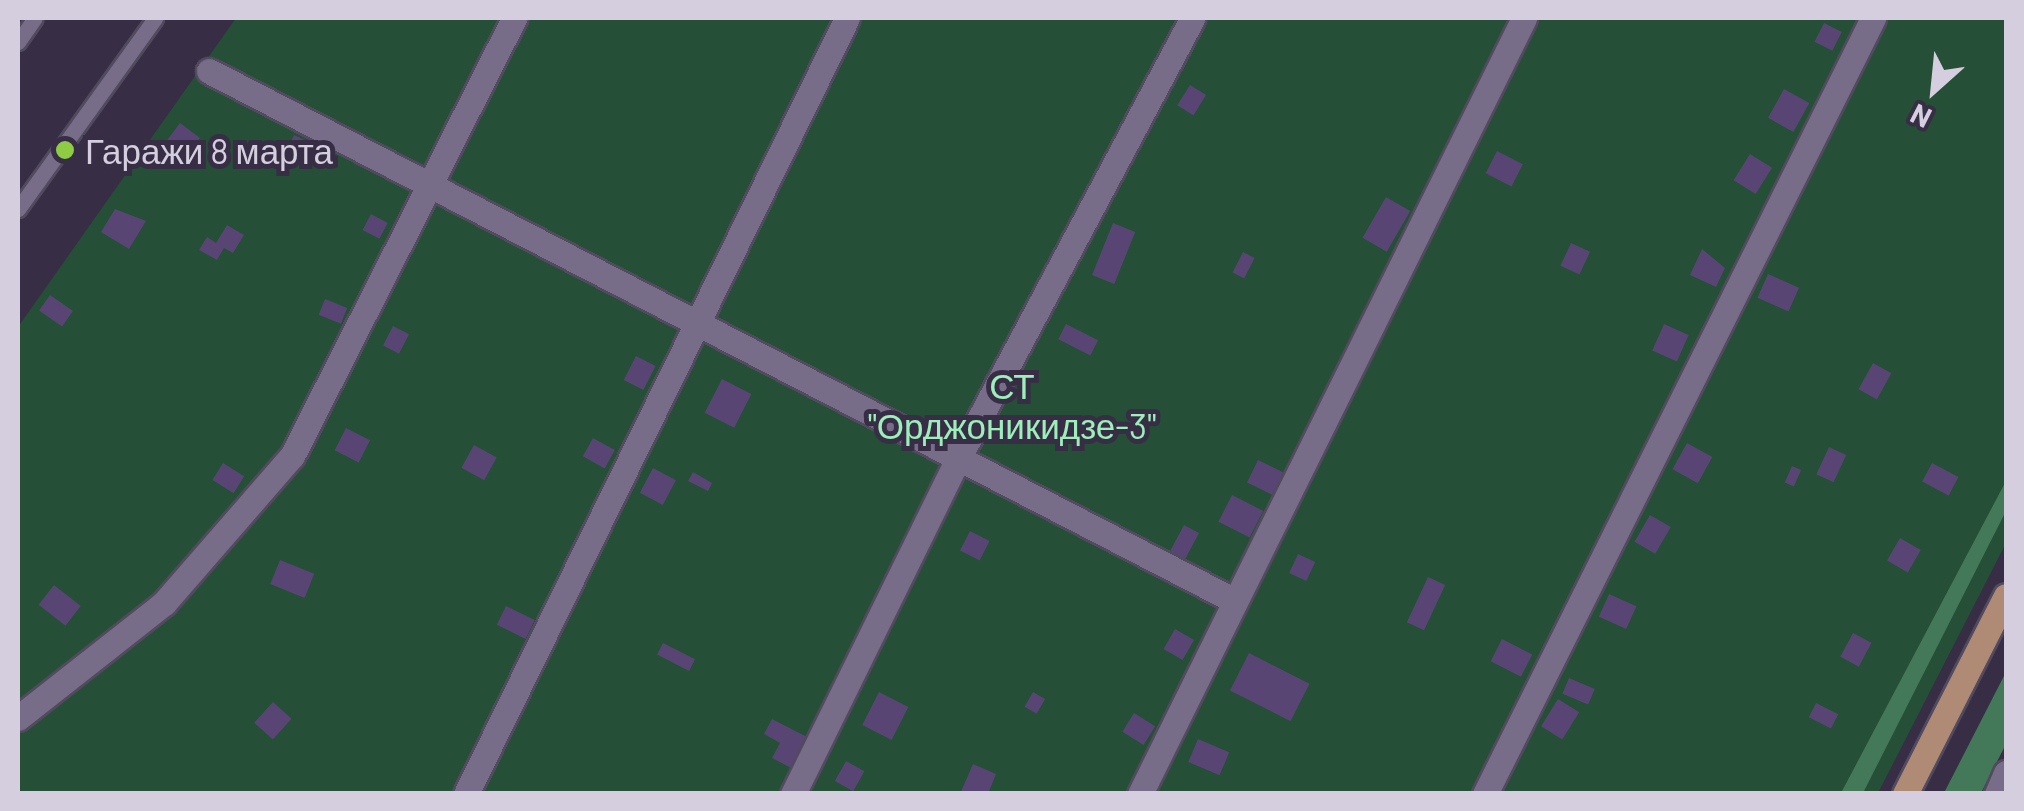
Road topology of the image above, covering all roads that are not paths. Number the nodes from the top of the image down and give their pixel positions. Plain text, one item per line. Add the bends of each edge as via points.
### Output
1 (34, 18) edge
2 (156, 18) edge
3 (514, 18) edge
4 (848, 18) edge
5 (1192, 18) edge
6 (1524, 18) edge
7 (1873, 18) edge
8 (18, 42) edge
9 (209, 71) dead end
10 (432, 186) junction
11 (18, 209) edge
12 (696, 324) junction
13 (958, 459) junction
14 (2006, 596) edge
15 (1235, 601) junction
16 (18, 718) edge
17 (2006, 773) edge
18 (466, 794) edge
19 (792, 794) edge
20 (1140, 794) edge
21 (1485, 794) edge
22 (1905, 794) edge
23 (1996, 794) edge

1 - 8 lane
2 - 11 lane
3 - 10 street
4 - 12 street
5 - 13 street
6 - 15 street
7 - 21 street
9 - 10 street
10 - 12 street
10 - 16 street via 292,456 164,603
12 - 13 street
12 - 18 street
13 - 15 street
13 - 19 street
14 - 22 main road
15 - 20 street
17 - 23 street

